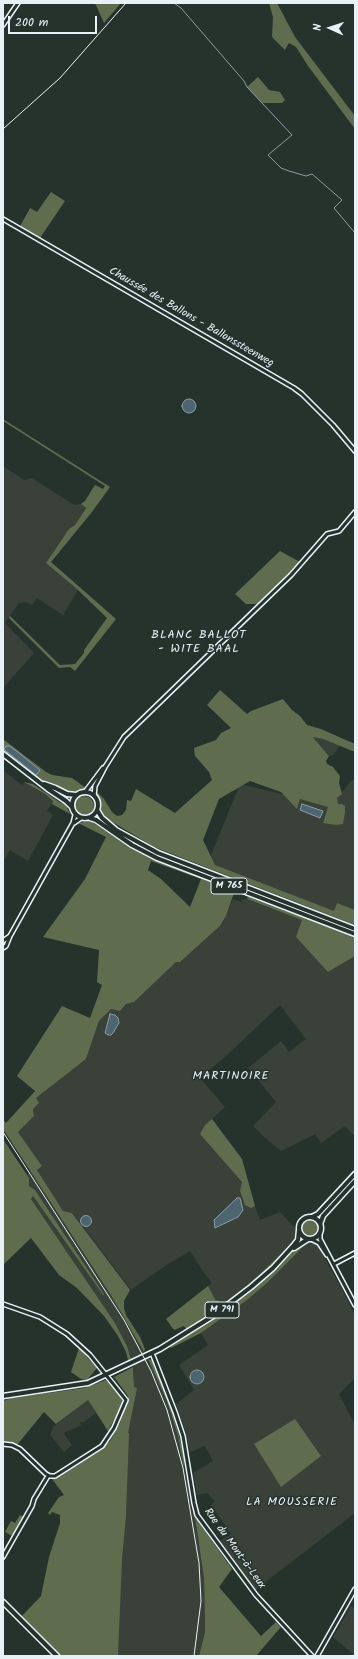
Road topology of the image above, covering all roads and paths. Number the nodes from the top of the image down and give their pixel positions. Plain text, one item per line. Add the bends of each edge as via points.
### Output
1 (18, 3) edge
2 (3, 25) edge
3 (3, 219) edge
4 (355, 450) edge
5 (355, 512) edge
6 (3, 754) edge
7 (105, 767) junction
8 (42, 784) junction
9 (85, 792) junction
10 (76, 795) junction
11 (94, 796) junction
12 (72, 807) junction
13 (97, 810) junction
14 (75, 815) junction
15 (81, 818) junction
16 (90, 818) junction
17 (73, 824) junction
18 (109, 827) junction
19 (355, 929) edge
20 (355, 934) edge
21 (10, 936) junction
22 (3, 941) edge
23 (6, 944) junction
24 (3, 948) edge
25 (355, 1174) edge
26 (355, 1182) edge
27 (312, 1217) junction
28 (320, 1227) junction
29 (299, 1230) junction
30 (320, 1233) junction
31 (310, 1239) junction
32 (355, 1253) edge
33 (284, 1256) junction
34 (334, 1264) junction
35 (3, 1304) edge
36 (355, 1305) edge
37 (152, 1353) junction
38 (106, 1375) junction
39 (4, 1396) edge
40 (3, 1444) edge
41 (48, 1476) junction
42 (3, 1557) edge
43 (355, 1589) edge
44 (3, 1602) edge
45 (3, 1606) edge
46 (16, 1616) junction
47 (57, 1656) edge
48 (312, 1656) edge
49 (317, 1656) edge

1 - 2 street
3 - 4 street, Chaussée des Ballons - Ballonssteenweg via 294,388
5 - 7 street via 339,531 327,534 291,575 124,737
6 - 8 main road
7 - 9 street
7 - 11 street via 95,786
8 - 10 main road
8 - 12 main road
9 - 10 main road
9 - 11 main road
10 - 12 main road via 72,800
11 - 13 main road via 98,803
12 - 14 main road
13 - 16 main road
13 - 18 main road
14 - 15 main road
14 - 17 street
15 - 16 main road
15 - 17 street
16 - 18 main road
17 - 21 street
18 - 19 main road, M 765 via 158,853
18 - 20 main road, M 765 via 132,845 158,858
21 - 22 street
21 - 23 street
22 - 23 street
23 - 24 street
25 - 27 main road via 318,1214
26 - 28 main road via 323,1216
27 - 28 main road via 318,1221
27 - 29 main road via 302,1221
28 - 30 main road
29 - 31 main road via 302,1236
29 - 33 main road, M 791 via 298,1240
30 - 31 main road
30 - 34 street via 320,1238
31 - 33 main road, M 791 via 301,1242
31 - 34 street via 319,1243
32 - 34 street
33 - 37 main road, M 791 via 233,1302
34 - 36 street
35 - 38 street via 55,1325 80,1345
37 - 38 main road, M 791
37 - 48 street, Rue du Mont-à-Leux via 183,1436 197,1514 256,1595
38 - 39 main road, M 791 via 78,1386
38 - 41 street via 126,1400 110,1436 100,1448 83,1459 57,1475
40 - 41 street via 23,1450
41 - 42 street
43 - 49 street
44 - 46 main road
45 - 46 main road
46 - 47 main road

